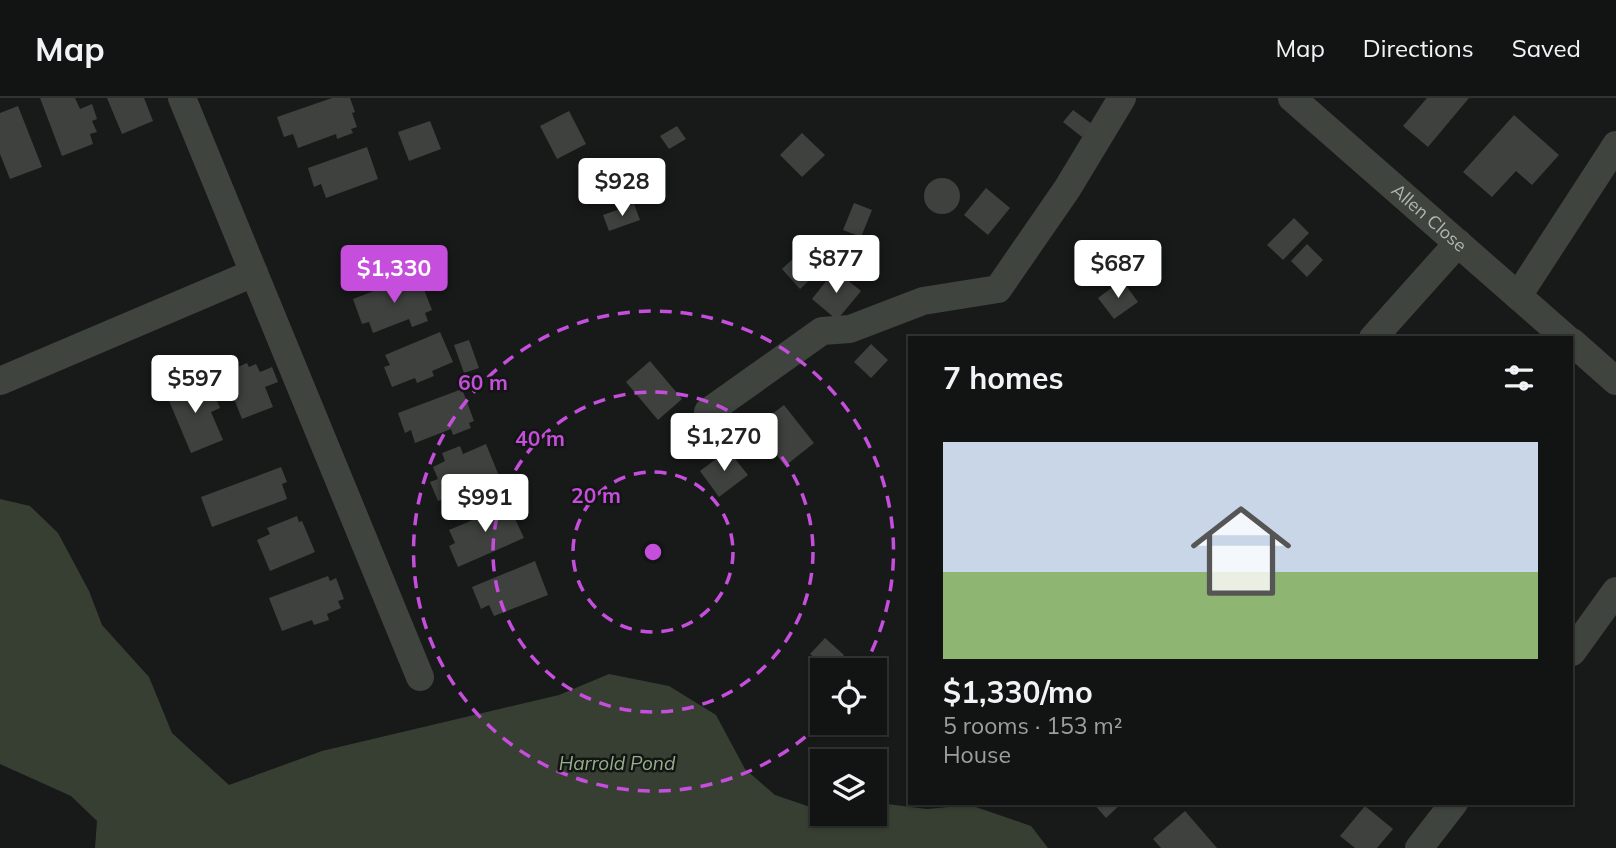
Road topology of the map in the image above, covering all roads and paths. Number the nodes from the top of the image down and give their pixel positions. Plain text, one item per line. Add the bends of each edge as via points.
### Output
1 (182, 98) edge
2 (1122, 98) edge
3 (1292, 98) edge
4 (1616, 145) edge
5 (1458, 243) junction
6 (254, 273) junction
7 (1518, 296) junction
8 (1375, 336) edge
9 (1564, 336) edge
10 (1573, 343) edge
11 (0, 381) edge
12 (1616, 381) edge
13 (708, 412) dead end
14 (1616, 591) edge
15 (1573, 651) edge
16 (420, 677) dead end
17 (1452, 805) edge
18 (1419, 848) edge

1 - 6 street
2 - 13 street via 998,289 923,300 850,329 822,331
3 - 5 street, Allen Close
4 - 7 street
5 - 7 street, Allen Close
5 - 8 street
6 - 11 street
6 - 16 street
7 - 9 street, Allen Close
10 - 12 street
14 - 15 street
17 - 18 street

